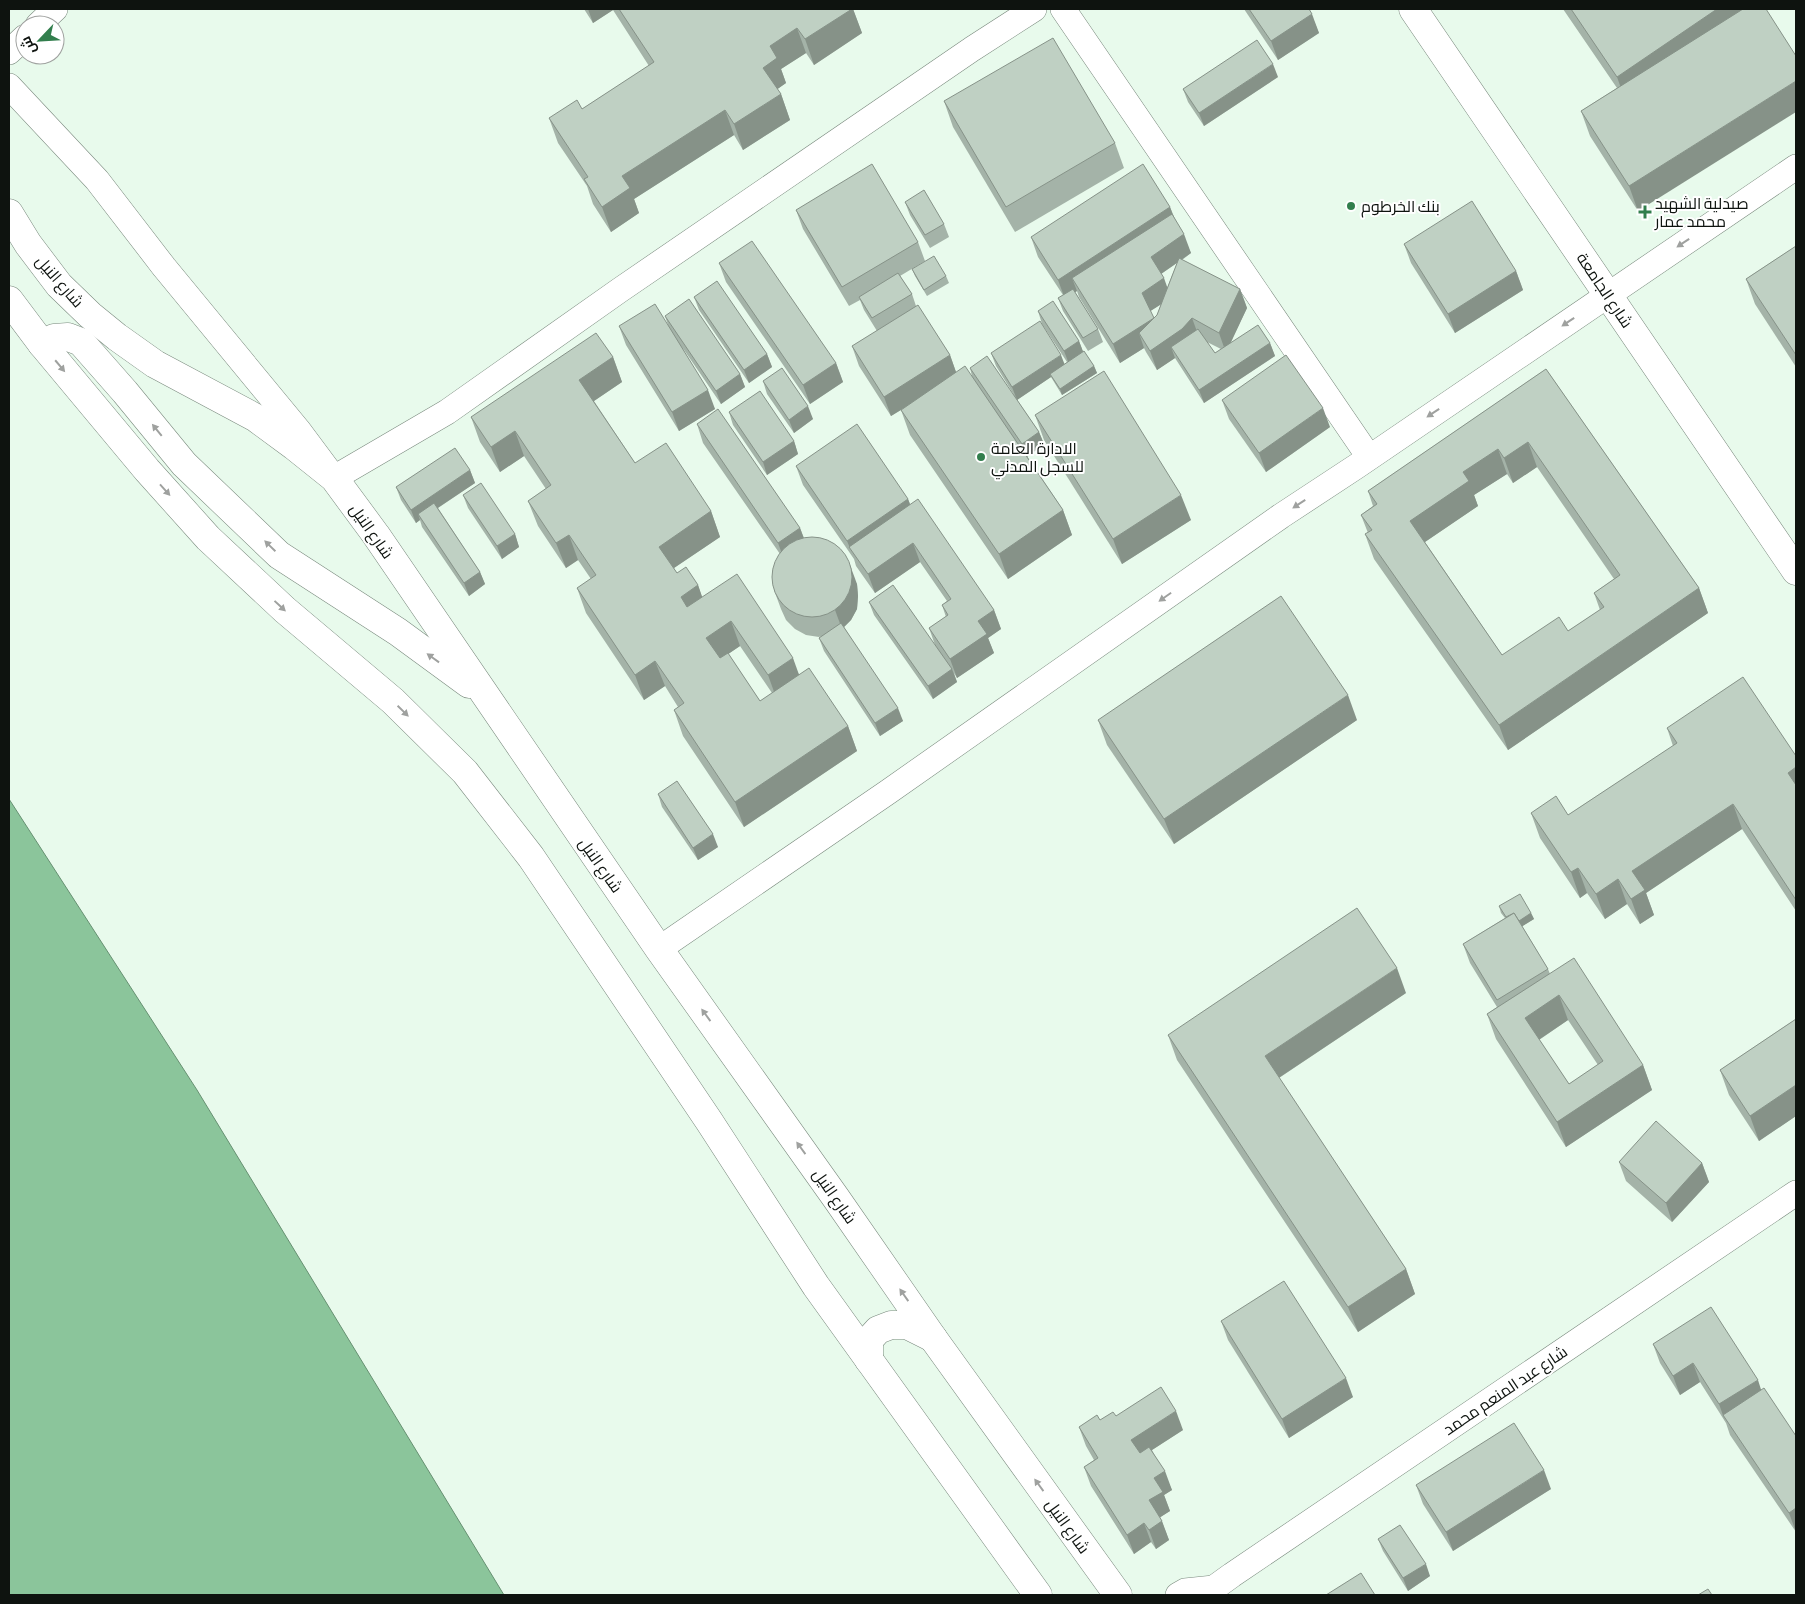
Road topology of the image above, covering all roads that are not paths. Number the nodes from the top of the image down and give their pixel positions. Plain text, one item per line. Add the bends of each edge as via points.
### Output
1 (1034, 9) edge
2 (1063, 9) edge
3 (1414, 9) edge
4 (9, 86) edge
5 (1796, 167) edge
6 (9, 214) edge
7 (1608, 294) junction
8 (9, 300) edge
9 (42, 344) junction
10 (1369, 457) junction
11 (334, 478) junction
12 (1796, 571) edge
13 (486, 697) junction
14 (659, 949) junction
15 (1796, 1193) edge
16 (933, 1338) junction
17 (869, 1360) junction
18 (1211, 1592) edge
19 (1038, 1595) edge
20 (1118, 1595) edge
21 (1178, 1595) edge

1 - 11 street via 702,234 448,412
2 - 10 street
3 - 7 main road, شارع الجامعة
4 - 11 street via 97,180
5 -> 7 street
6 - 11 main road, شارع النيل via 60,285 117,337 155,364 256,418
7 -> 10 street
7 - 12 main road, شارع الجامعة
8 - 9 main road
13 -> 9 main road via 398,632 280,555 184,464 81,342 61,337
9 -> 17 main road via 208,538 285,610 393,701 465,772 531,857 816,1286
10 -> 14 street
11 - 13 main road, شارع النيل
13 - 14 main road, شارع النيل
16 -> 14 main road, شارع النيل
15 - 18 street, شارع عبد المنعم محمد
16 - 17 main road via 907,1325 891,1325 878,1330 869,1340
20 -> 16 main road, شارع النيل
17 - 19 main road
18 - 21 street, شارع عبد المنعم محمد via 1185,1591

